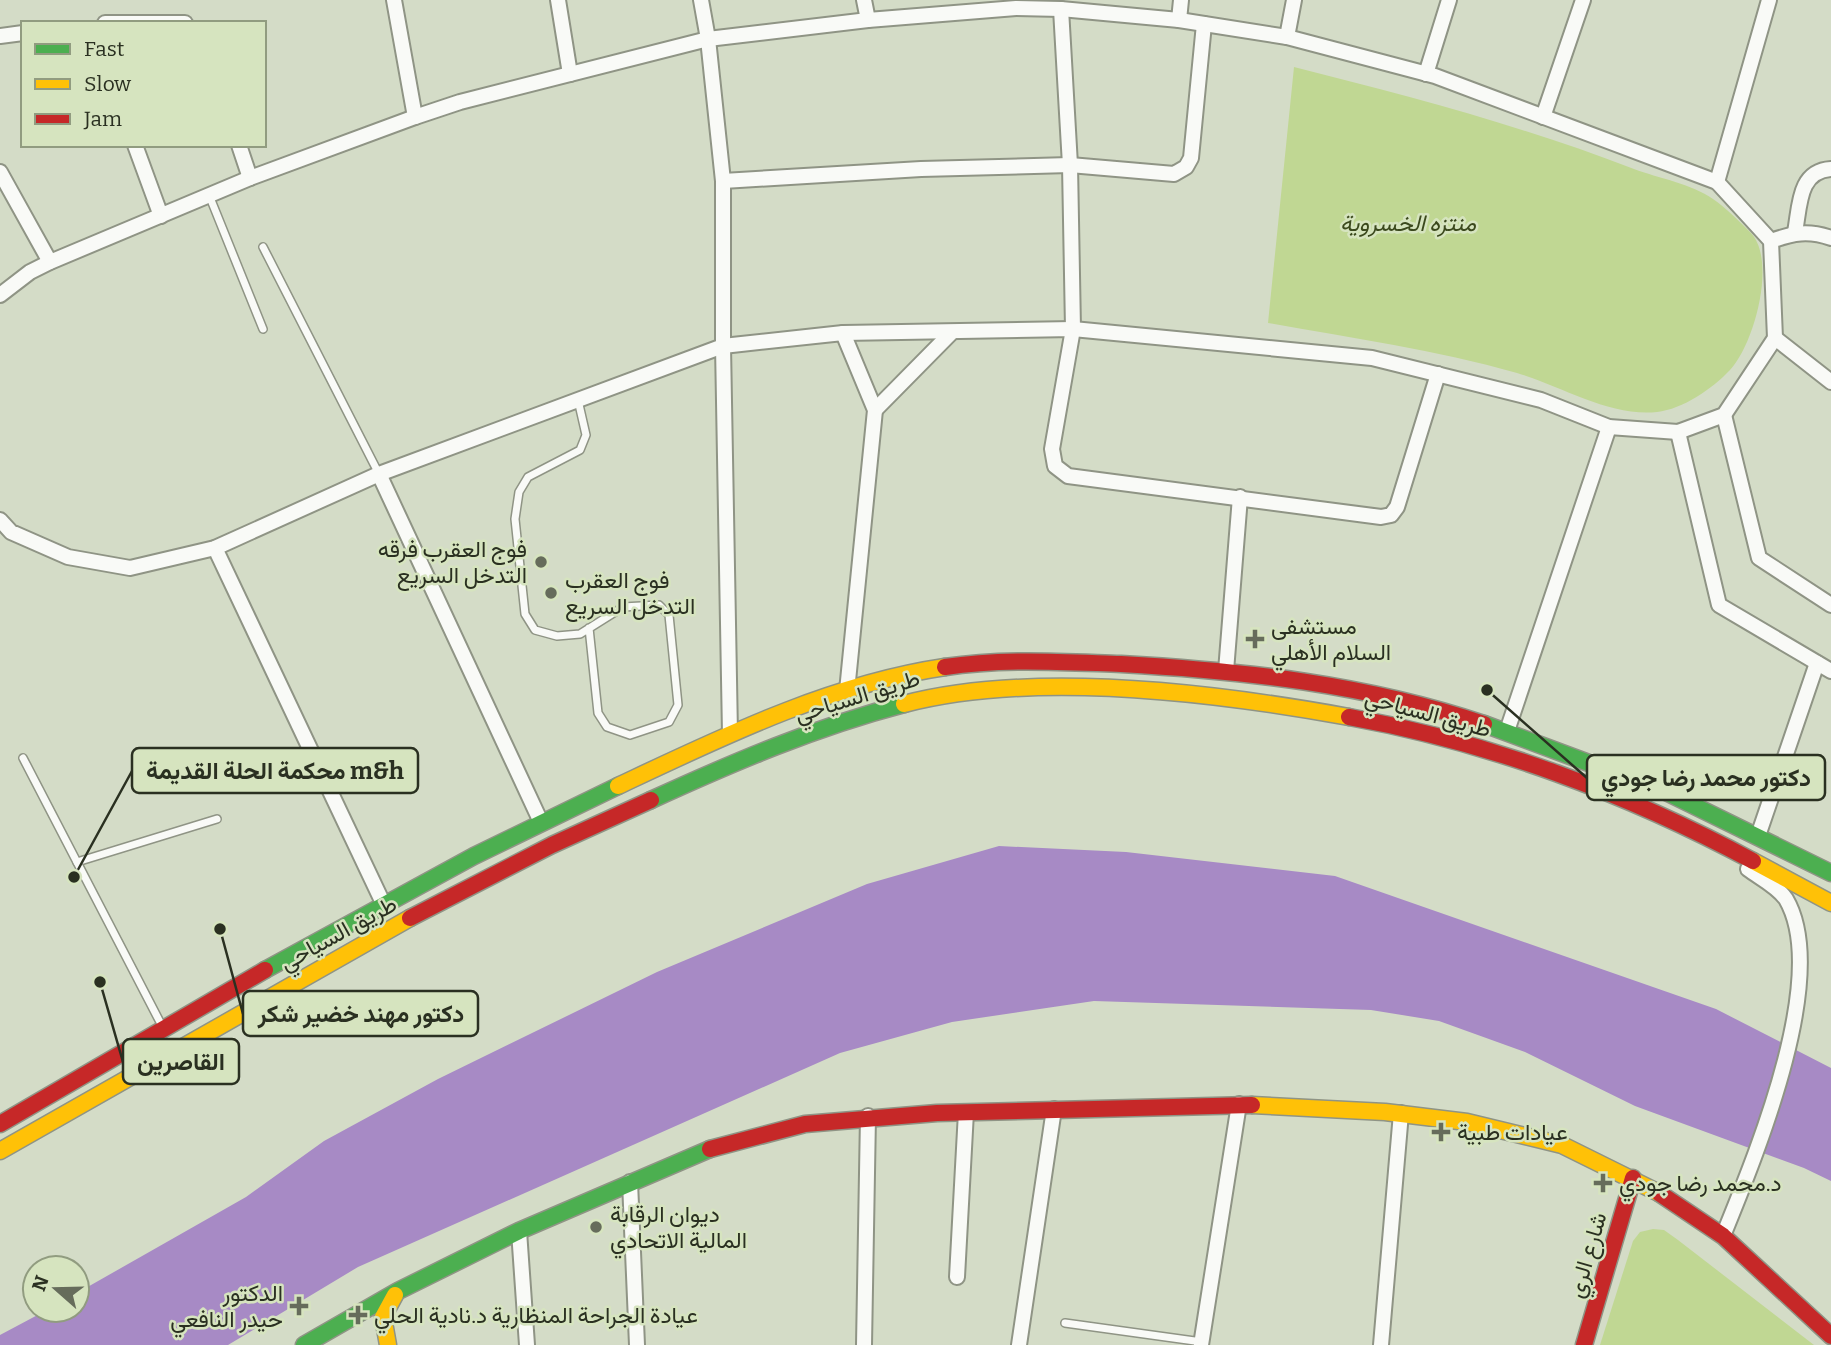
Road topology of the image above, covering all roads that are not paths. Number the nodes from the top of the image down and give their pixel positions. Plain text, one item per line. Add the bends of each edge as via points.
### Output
1 (394, 0) edge
2 (558, 0) edge
3 (701, 0) edge
4 (864, 0) edge
5 (1181, 0) edge
6 (1294, 0) edge
7 (1448, 0) edge
8 (1583, 0) edge
9 (1769, 0) edge
10 (1015, 4) edge
11 (1061, 9) junction
12 (868, 20) junction
13 (1179, 20) junction
14 (1204, 24) junction
15 (21, 33) edge
16 (0, 36) edge
17 (1287, 37) junction
18 (708, 39) junction
19 (570, 74) junction
20 (1426, 74) junction
21 (415, 117) junction
22 (1543, 117) junction
23 (136, 147) edge
24 (240, 147) edge
25 (1070, 165) junction
26 (1831, 169) edge
27 (0, 172) edge
28 (250, 178) junction
29 (723, 181) junction
30 (1717, 182) junction
31 (209, 195) junction
32 (161, 216) junction
33 (1795, 232) junction
34 (1831, 237) edge
35 (1771, 241) junction
36 (263, 247) dead end
37 (50, 262) junction
38 (0, 295) edge
39 (263, 329) dead end
40 (1073, 329) junction
41 (952, 332) junction
42 (843, 333) junction
43 (1775, 338) junction
44 (723, 346) junction
45 (1438, 374) junction
46 (1831, 382) edge
47 (578, 400) junction
48 (875, 410) junction
49 (1724, 415) junction
50 (1609, 427) junction
51 (1678, 432) junction
52 (379, 474) junction
53 (1240, 497) junction
54 (0, 520) edge
55 (215, 548) junction
56 (1831, 605) edge
57 (589, 628) junction
58 (1000, 662) junction
59 (1817, 663) junction
60 (961, 665) junction
61 (1226, 671) junction
62 (1831, 671) edge
63 (1000, 689) junction
64 (847, 691) junction
65 (964, 692) junction
66 (1507, 731) junction
67 (730, 734) junction
68 (23, 758) dead end
69 (579, 803) junction
70 (1658, 812) junction
71 (217, 819) dead end
72 (540, 820) junction
73 (591, 828) junction
74 (1759, 833) junction
75 (478, 853) junction
76 (77, 862) junction
77 (1831, 873) edge
78 (486, 879) junction
79 (383, 903) junction
80 (1831, 903) edge
81 (163, 1028) junction
82 (1239, 1104) junction
83 (1054, 1109) junction
84 (966, 1112) junction
85 (1401, 1114) junction
86 (867, 1116) junction
87 (0, 1124) edge
88 (0, 1152) edge
89 (1633, 1178) junction
90 (630, 1182) junction
91 (519, 1231) junction
92 (1723, 1236) junction
93 (957, 1277) dead end
94 (398, 1292) junction
95 (1065, 1323) dead end
96 (1831, 1336) edge
97 (1201, 1344) edge
98 (304, 1345) edge
99 (388, 1345) edge
100 (527, 1345) edge
101 (637, 1345) edge
102 (864, 1345) edge
103 (1019, 1345) edge
104 (1381, 1345) edge
105 (1584, 1345) edge

1 - 21 street
2 - 19 street
3 - 18 street
4 - 12 street
5 - 13 street
6 - 17 street
7 - 20 street
8 - 22 street
9 - 30 street
10 - 11 street
10 - 12 street
11 - 13 street
11 - 25 street
12 - 18 street
13 - 14 street
14 - 17 street
14 - 25 street via 1191,158 1186,167 1174,174
15 - 16 street
17 - 20 street
18 - 19 street
18 - 29 street
19 - 21 street
20 - 22 street
21 - 28 street
22 - 30 street
23 - 32 street
24 - 28 street
25 - 29 street
25 - 40 street
26 - 33 street via 1818,170 1805,182
27 - 37 street
28 - 31 street
29 - 44 street
30 - 35 street
31 - 32 street
31 - 39 lane
32 - 37 street
33 - 34 street
33 - 35 street
35 - 43 street
36 - 52 lane
37 - 38 street
40 - 41 street
40 - 45 street via 1372,358
40 - 53 street via 1052,449 1055,466 1069,476
41 - 42 street
41 - 48 street
42 - 44 street
42 - 48 street
43 - 46 street
43 - 49 street
44 - 47 street
44 - 67 street
45 - 50 street via 1541,400
45 - 53 street via 1391,515
47 - 52 street
47 - 57 lane via 586,435 580,450 527,477 519,492 515,519 525,614 530,622 536,630 557,636 580,634
48 - 64 street
49 - 51 street
49 - 56 street via 1759,558
50 - 51 street
50 - 66 street
51 - 59 street via 1719,605
52 - 55 street
52 - 72 street
53 - 61 street
54 - 55 street via 11,532 68,557 130,568
55 - 79 street
57 - 57 lane via 622,607 659,605 669,615 678,705 669,722 630,735 607,727 598,713
58 - 60 main road, طريق السياحي
58 - 61 main road, طريق السياحي
58 - 63 main road via 993,679
59 - 62 street
59 - 74 street
60 - 64 main road, طريق السياحي
60 - 65 main road via 968,674
61 - 66 main road, طريق السياحي via 1340,686
63 - 65 main road, طريق السياحي
63 - 70 main road, طريق السياحي via 1149,692 1335,712 1501,756
64 - 67 main road, طريق السياحي
65 - 73 main road, طريق السياحي via 899,703 855,717 741,759
66 - 74 main road, طريق السياحي via 1670,792
67 - 69 main road, طريق السياحي
68 - 76 lane
69 - 72 main road, طريق السياحي
69 - 73 main road via 580,819
70 - 80 main road, طريق السياحي
70 - 92 street via 1786,898 1798,921 1803,947 1804,1000 1799,1031
71 - 76 lane
72 - 75 main road, طريق السياحي
73 - 78 main road, طريق السياحي
74 - 77 main road, طريق السياحي
75 - 78 main road via 487,862
75 - 79 main road, طريق السياحي
76 - 81 lane
78 - 88 main road, طريق السياحي via 395,926
79 - 81 main road, طريق السياحي
81 - 87 main road, طريق السياحي
82 - 83 main road
82 - 85 main road
82 - 97 street
83 - 84 main road
83 - 103 street
84 - 86 main road
84 - 93 street
85 - 89 main road via 1467,1122 1562,1144
85 - 104 street
86 - 90 main road via 805,1124 711,1149
86 - 102 street
89 - 92 main road
89 - 105 main road, شارع الري
90 - 91 main road
90 - 101 street
91 - 94 main road
91 - 100 street
92 - 96 main road
94 - 98 main road
94 - 99 main road via 383,1317
95 - 97 lane

